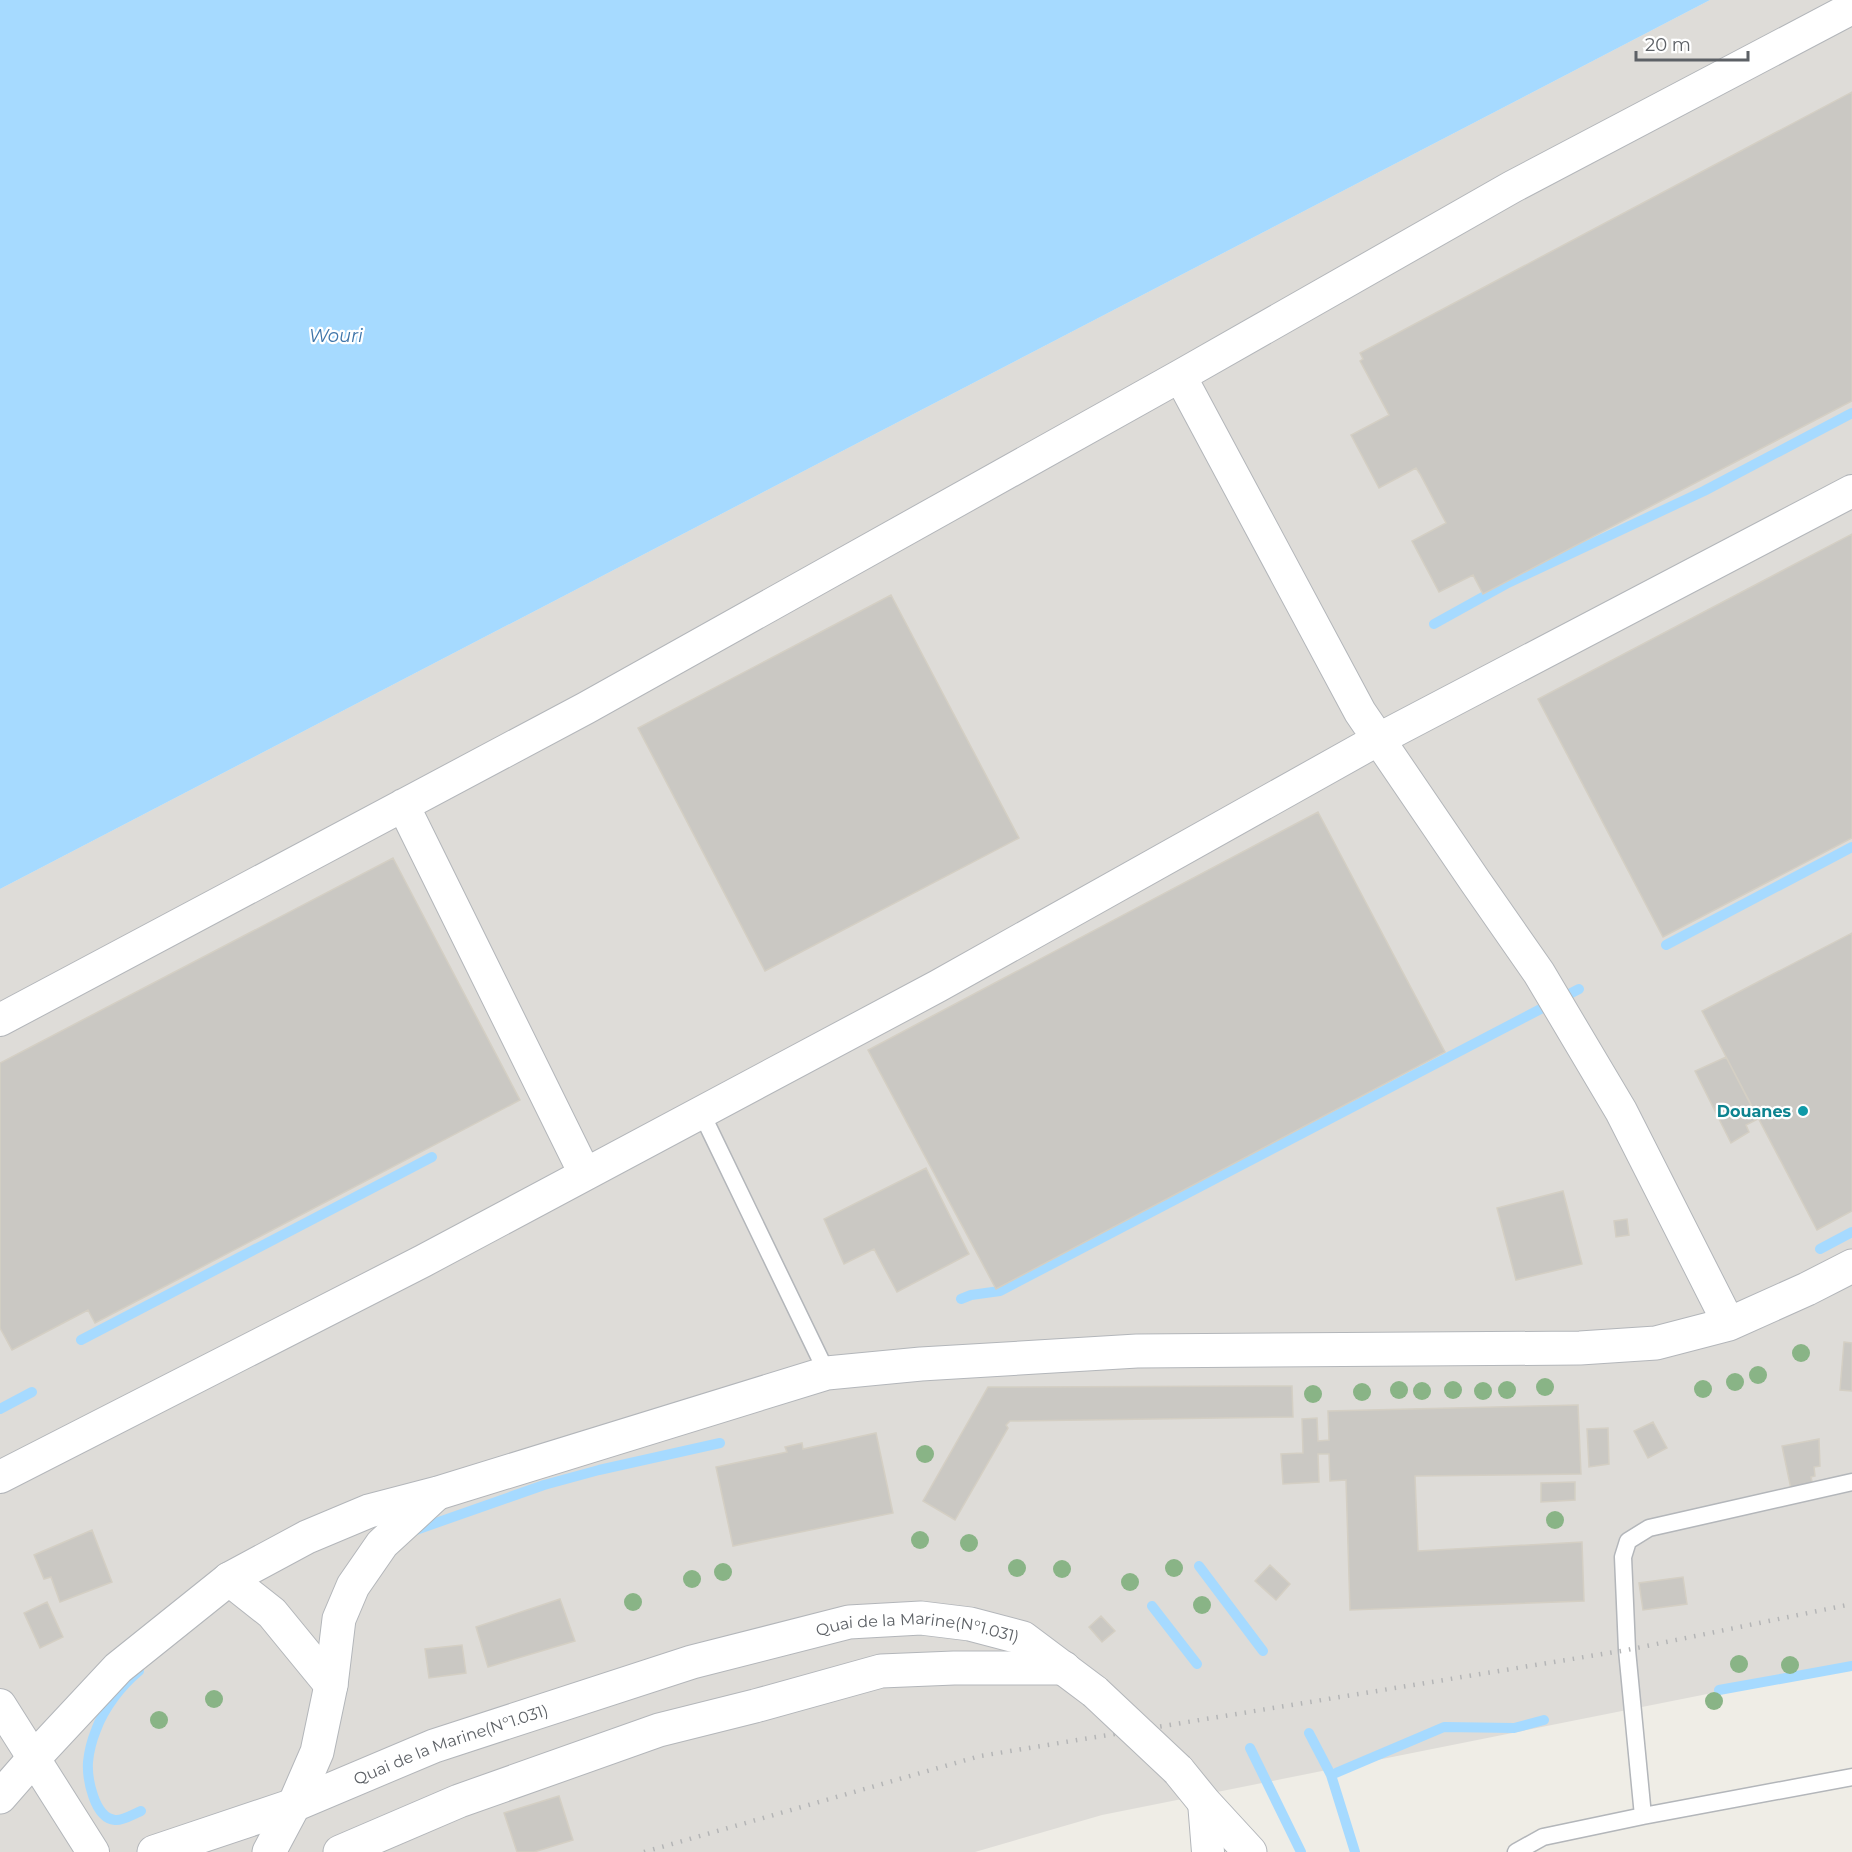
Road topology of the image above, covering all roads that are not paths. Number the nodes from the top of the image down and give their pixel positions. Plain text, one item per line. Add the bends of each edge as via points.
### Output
1 (1852, 8) edge
2 (1180, 376) junction
3 (1852, 491) edge
4 (1379, 739) junction
5 (403, 805) junction
6 (0, 1020) edge
7 (701, 1112) junction
8 (585, 1174) junction
9 (1852, 1266) edge
10 (1729, 1324) junction
11 (827, 1373) junction
12 (0, 1477) edge
13 (1852, 1482) edge
14 (438, 1492) junction
15 (229, 1579) junction
16 (1064, 1668) junction
17 (331, 1685) junction
18 (0, 1705) edge
19 (34, 1758) junction
20 (1852, 1777) edge
21 (0, 1797) edge
22 (1204, 1802) junction
23 (294, 1805) junction
24 (1643, 1816) junction
25 (93, 1852) edge
26 (154, 1852) edge
27 (269, 1852) edge
28 (340, 1852) edge
29 (1208, 1852) edge
30 (1250, 1852) edge
31 (1516, 1852) edge

1 - 2 street via 1512,187
2 - 4 street via 1360,712
2 - 5 street via 586,708
3 - 4 street
4 - 7 street via 938,986
4 - 10 street via 1539,973 1621,1112
5 - 6 street
5 - 8 street
7 - 8 street
7 - 11 lane
8 - 12 street
9 - 10 street
10 - 11 street via 1656,1343 1580,1348 1137,1351
11 - 14 street
13 - 24 lane via 1649,1528 1628,1541 1623,1557 1627,1650
14 - 15 street via 369,1511 307,1537
14 - 17 street via 382,1544 354,1586 339,1619
15 - 17 street via 272,1613
15 - 19 street via 118,1668
16 - 22 street, bridge via 1178,1770
16 - 23 street, Quai de la Marine(N°1.031) via 1023,1638 970,1624 921,1618 849,1622 692,1662 434,1746
16 - 28 street, Quai de la Marine(N°1.031) via 881,1671 659,1730 459,1801
17 - 23 street via 317,1752
18 - 19 street
19 - 21 street
19 - 25 street
20 - 24 lane
22 - 29 street
22 - 30 street
23 - 26 street, Quai de la Marine(N°1.031)
23 - 27 street
24 - 31 lane via 1543,1837

